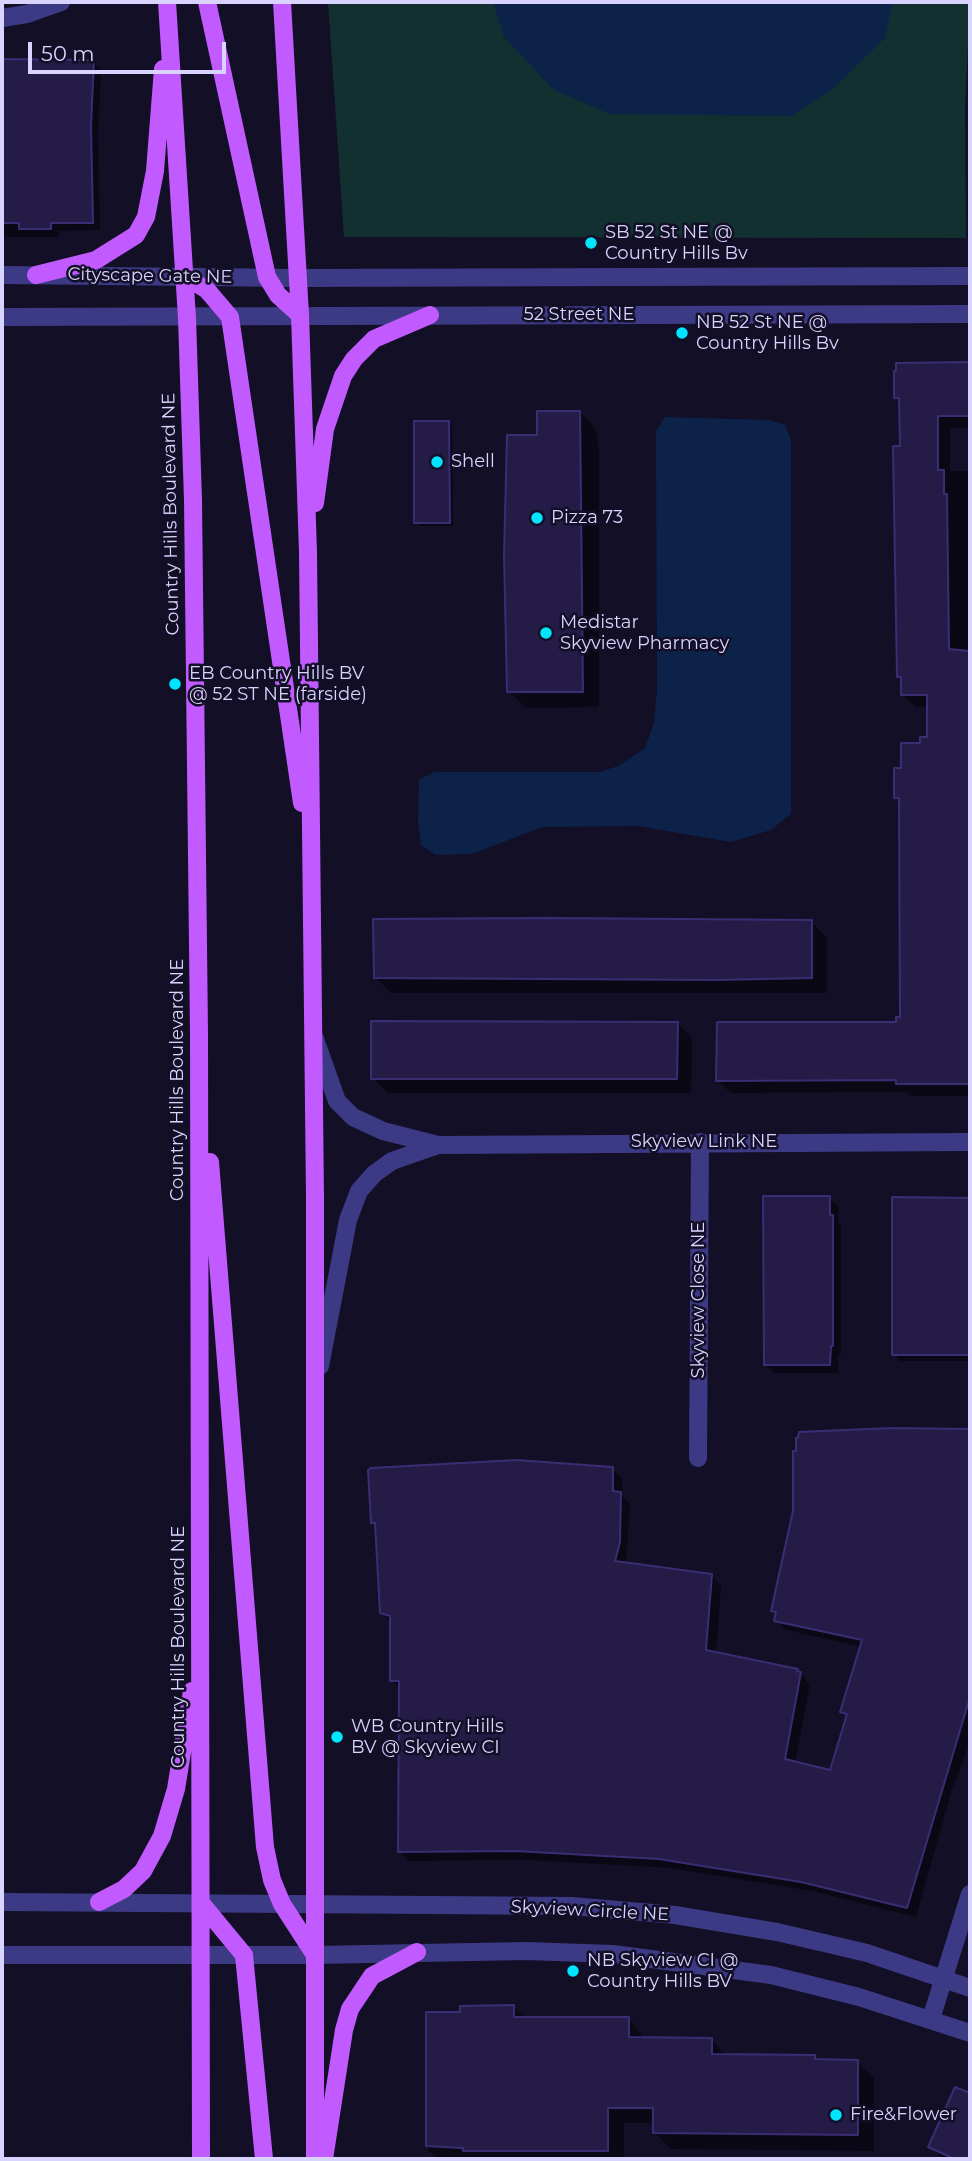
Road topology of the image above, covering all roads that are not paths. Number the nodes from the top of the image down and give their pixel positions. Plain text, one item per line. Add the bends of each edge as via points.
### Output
1 (61, 2) edge
2 (207, 2) edge
3 (282, 2) edge
4 (167, 4) edge
5 (2, 18) edge
6 (2, 275) edge
7 (36, 275) junction
8 (185, 276) junction
9 (970, 276) edge
10 (267, 277) junction
11 (298, 278) junction
12 (970, 314) edge
13 (300, 315) junction
14 (430, 315) junction
15 (2, 317) edge
16 (230, 317) junction
17 (187, 318) junction
18 (308, 552) junction
19 (312, 869) junction
20 (199, 1033) junction
21 (313, 1033) junction
22 (700, 1142) junction
23 (970, 1142) edge
24 (438, 1145) junction
25 (315, 1390) junction
26 (698, 1458) dead end
27 (200, 1639) junction
28 (970, 1894) edge
29 (2, 1902) edge
30 (99, 1902) junction
31 (201, 1903) junction
32 (282, 1904) junction
33 (314, 1904) junction
34 (417, 1952) junction
35 (2, 1955) edge
36 (201, 1955) junction
37 (244, 1955) junction
38 (315, 1955) junction
39 (944, 1978) junction
40 (970, 1988) edge
41 (931, 2018) junction
42 (970, 2033) edge
43 (201, 2159) edge
44 (264, 2159) edge
45 (315, 2159) edge
46 (324, 2159) edge

1 - 5 street
2 - 10 main road
3 - 11 main road
4 - 7 main road via 155,171 146,218 136,235 96,260
4 - 8 main road, Country Hills Boulevard NE
6 - 7 street, Cityscape Gate NE
7 - 8 street, Cityscape Gate NE
8 - 10 street, Cityscape Gate NE
8 - 16 main road via 214,296
8 - 17 main road, Country Hills Boulevard NE
9 - 11 street
10 - 11 street, Cityscape Gate NE
10 - 13 main road
11 - 13 main road
12 - 14 street, 52 Street NE
13 - 14 street, 52 Street NE
13 - 16 street, 52 Street NE
13 - 18 main road
14 - 18 main road via 373,339 343,376 325,429
15 - 17 street
16 - 17 street, 52 Street NE
16 - 19 main road
17 - 20 main road, Country Hills Boulevard NE
18 - 19 main road
19 - 21 main road
20 - 27 main road, Country Hills Boulevard NE
20 - 32 main road via 265,1847
21 - 24 street, Skyview Link NE via 337,1101 353,1117 383,1131
21 - 25 main road
22 - 23 street, Skyview Link NE
22 - 24 street, Skyview Link NE
22 - 26 street, Skyview Close NE
24 - 25 street, Skyview Link NE via 392,1161 359,1191 348,1220
25 - 33 main road
27 - 30 main road via 176,1789 162,1836 143,1871 124,1889
27 - 31 main road, Country Hills Boulevard NE
28 - 39 street
29 - 30 street, Skyview Circle NE
30 - 31 street, Skyview Circle NE
31 - 32 street, Skyview Circle NE
31 - 36 main road, Country Hills Boulevard NE
31 - 37 main road
32 - 33 street, Skyview Circle NE
32 - 38 main road
33 - 38 main road
33 - 39 street, Skyview Circle NE via 572,1906 676,1915 867,1953
34 - 38 street
34 - 41 street via 538,1951 678,1961 771,1975
34 - 46 main road via 372,1976 350,2009
35 - 36 street
36 - 37 street
36 - 43 main road, Country Hills Boulevard NE
37 - 38 street
37 - 44 main road
38 - 45 main road
39 - 40 street, Skyview Circle NE
39 - 41 street
41 - 42 street

